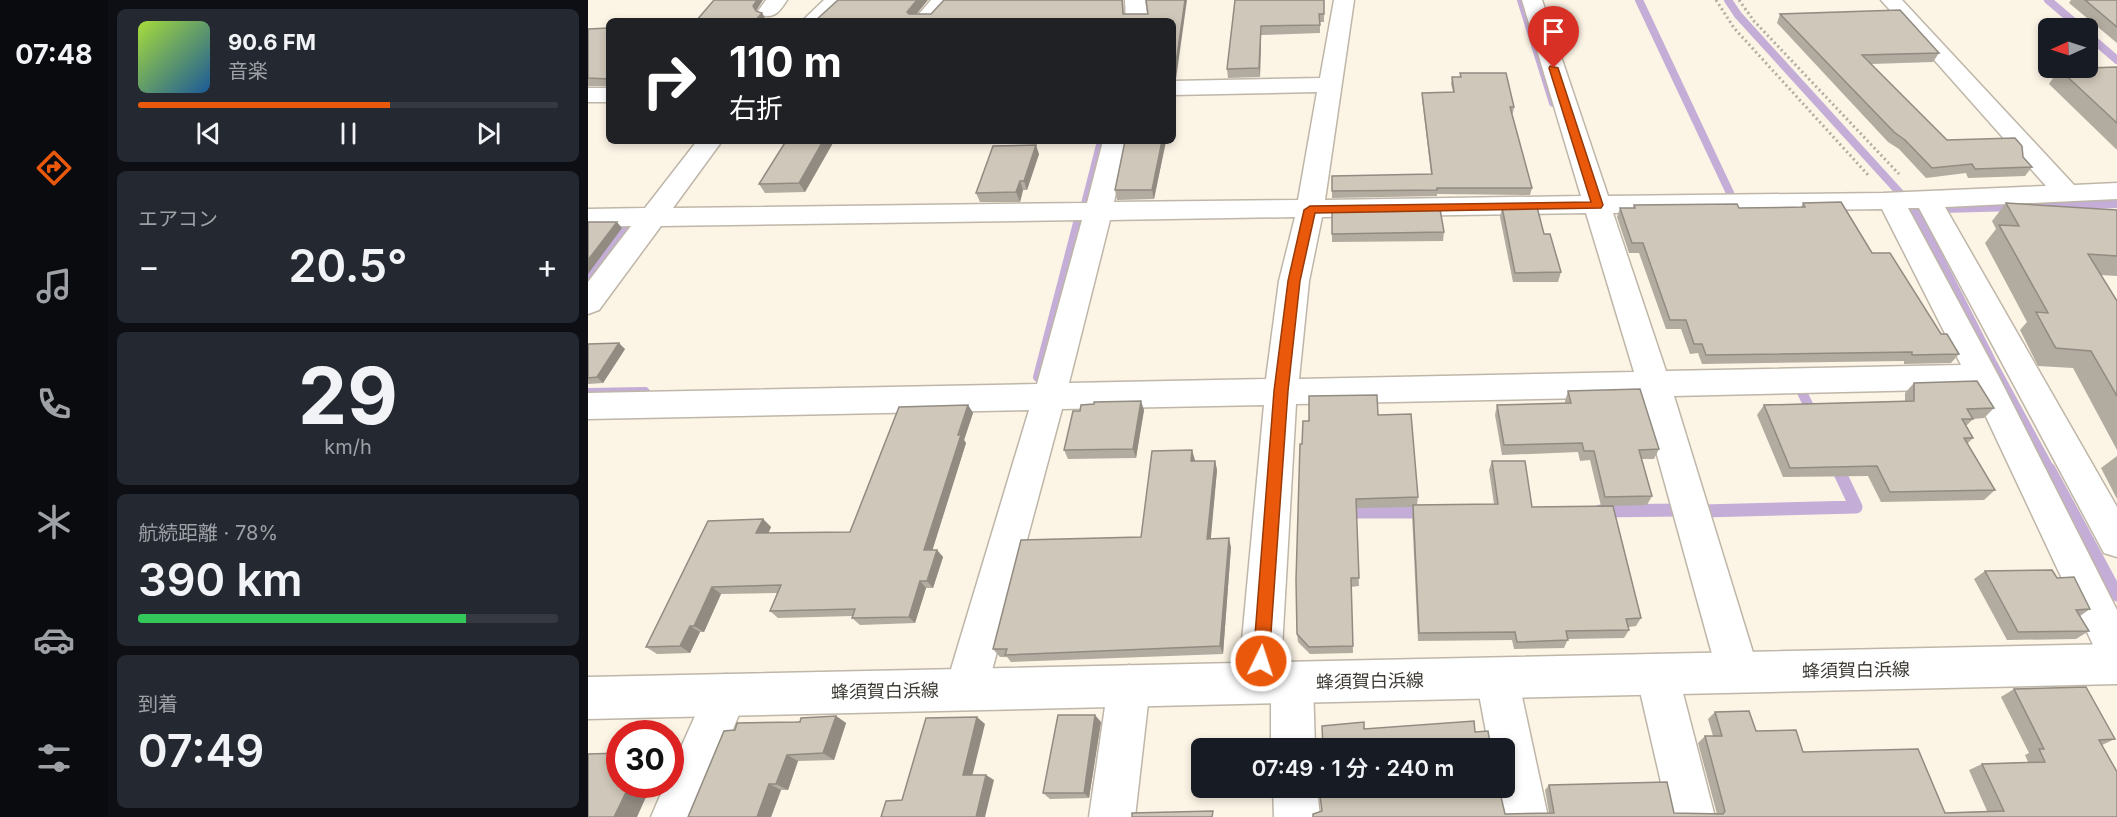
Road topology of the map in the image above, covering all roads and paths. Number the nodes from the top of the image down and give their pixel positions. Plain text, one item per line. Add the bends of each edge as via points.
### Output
1 (836, 0) edge
2 (942, 0) edge
3 (1135, 0) edge
4 (1344, 0) edge
5 (1532, 0) edge
6 (1716, 0) edge
7 (1739, 0) edge
8 (1890, 0) edge
9 (816, 18) edge
10 (927, 18) edge
11 (1137, 18) edge
12 (1329, 85) junction
13 (1176, 88) edge
14 (588, 95) edge
15 (606, 95) edge
16 (708, 144) edge
17 (1114, 144) edge
18 (2117, 191) edge
19 (2067, 193) junction
20 (1903, 200) junction
21 (1597, 205) junction
22 (1310, 210) junction
23 (1099, 212) junction
24 (588, 218) edge
25 (652, 218) junction
26 (588, 303) edge
27 (1983, 378) junction
28 (1654, 384) junction
29 (1281, 391) junction
30 (1048, 398) junction
31 (588, 406) edge
32 (2117, 541) edge
33 (2117, 652) edge
34 (2117, 664) edge
35 (1738, 672) junction
36 (1657, 674) junction
37 (1497, 678) junction
38 (1276, 683) junction
39 (1129, 686) junction
40 (966, 689) junction
41 (726, 695) junction
42 (588, 698) edge
43 (1290, 738) edge
44 (1296, 798) edge
45 (674, 817) edge
46 (1112, 817) edge
47 (1297, 817) edge
48 (1526, 817) edge
49 (1692, 817) edge

1 - 9 street
2 - 10 street
3 - 11 street
4 - 12 street
5 - 21 street
6 - 20 path via 1734,28 1872,179
7 - 20 path via 1754,21 1903,178
8 - 19 street
12 - 13 street
12 - 22 street
14 - 15 street
16 - 25 street
17 - 23 street
18 - 19 street
19 - 20 street
20 - 21 street
20 - 27 street
20 - 32 street
21 - 22 street
21 - 28 street
22 - 23 street
22 - 29 street via 1294,281
23 - 25 street
23 - 30 street
24 - 25 street
25 - 26 street
27 - 28 street
27 - 33 street
28 - 29 street
28 - 35 street
29 - 30 street
29 - 38 street
30 - 31 street
30 - 40 street
34 - 35 street, 蜂須賀白浜線
35 - 36 street, 蜂須賀白浜線
36 - 37 street, 蜂須賀白浜線
36 - 49 street
37 - 38 street, 蜂須賀白浜線
37 - 48 street
38 - 39 street, 蜂須賀白浜線
38 - 43 street
39 - 40 street, 蜂須賀白浜線
39 - 46 street
40 - 41 street, 蜂須賀白浜線
41 - 42 street, 蜂須賀白浜線
41 - 45 street
44 - 47 street

